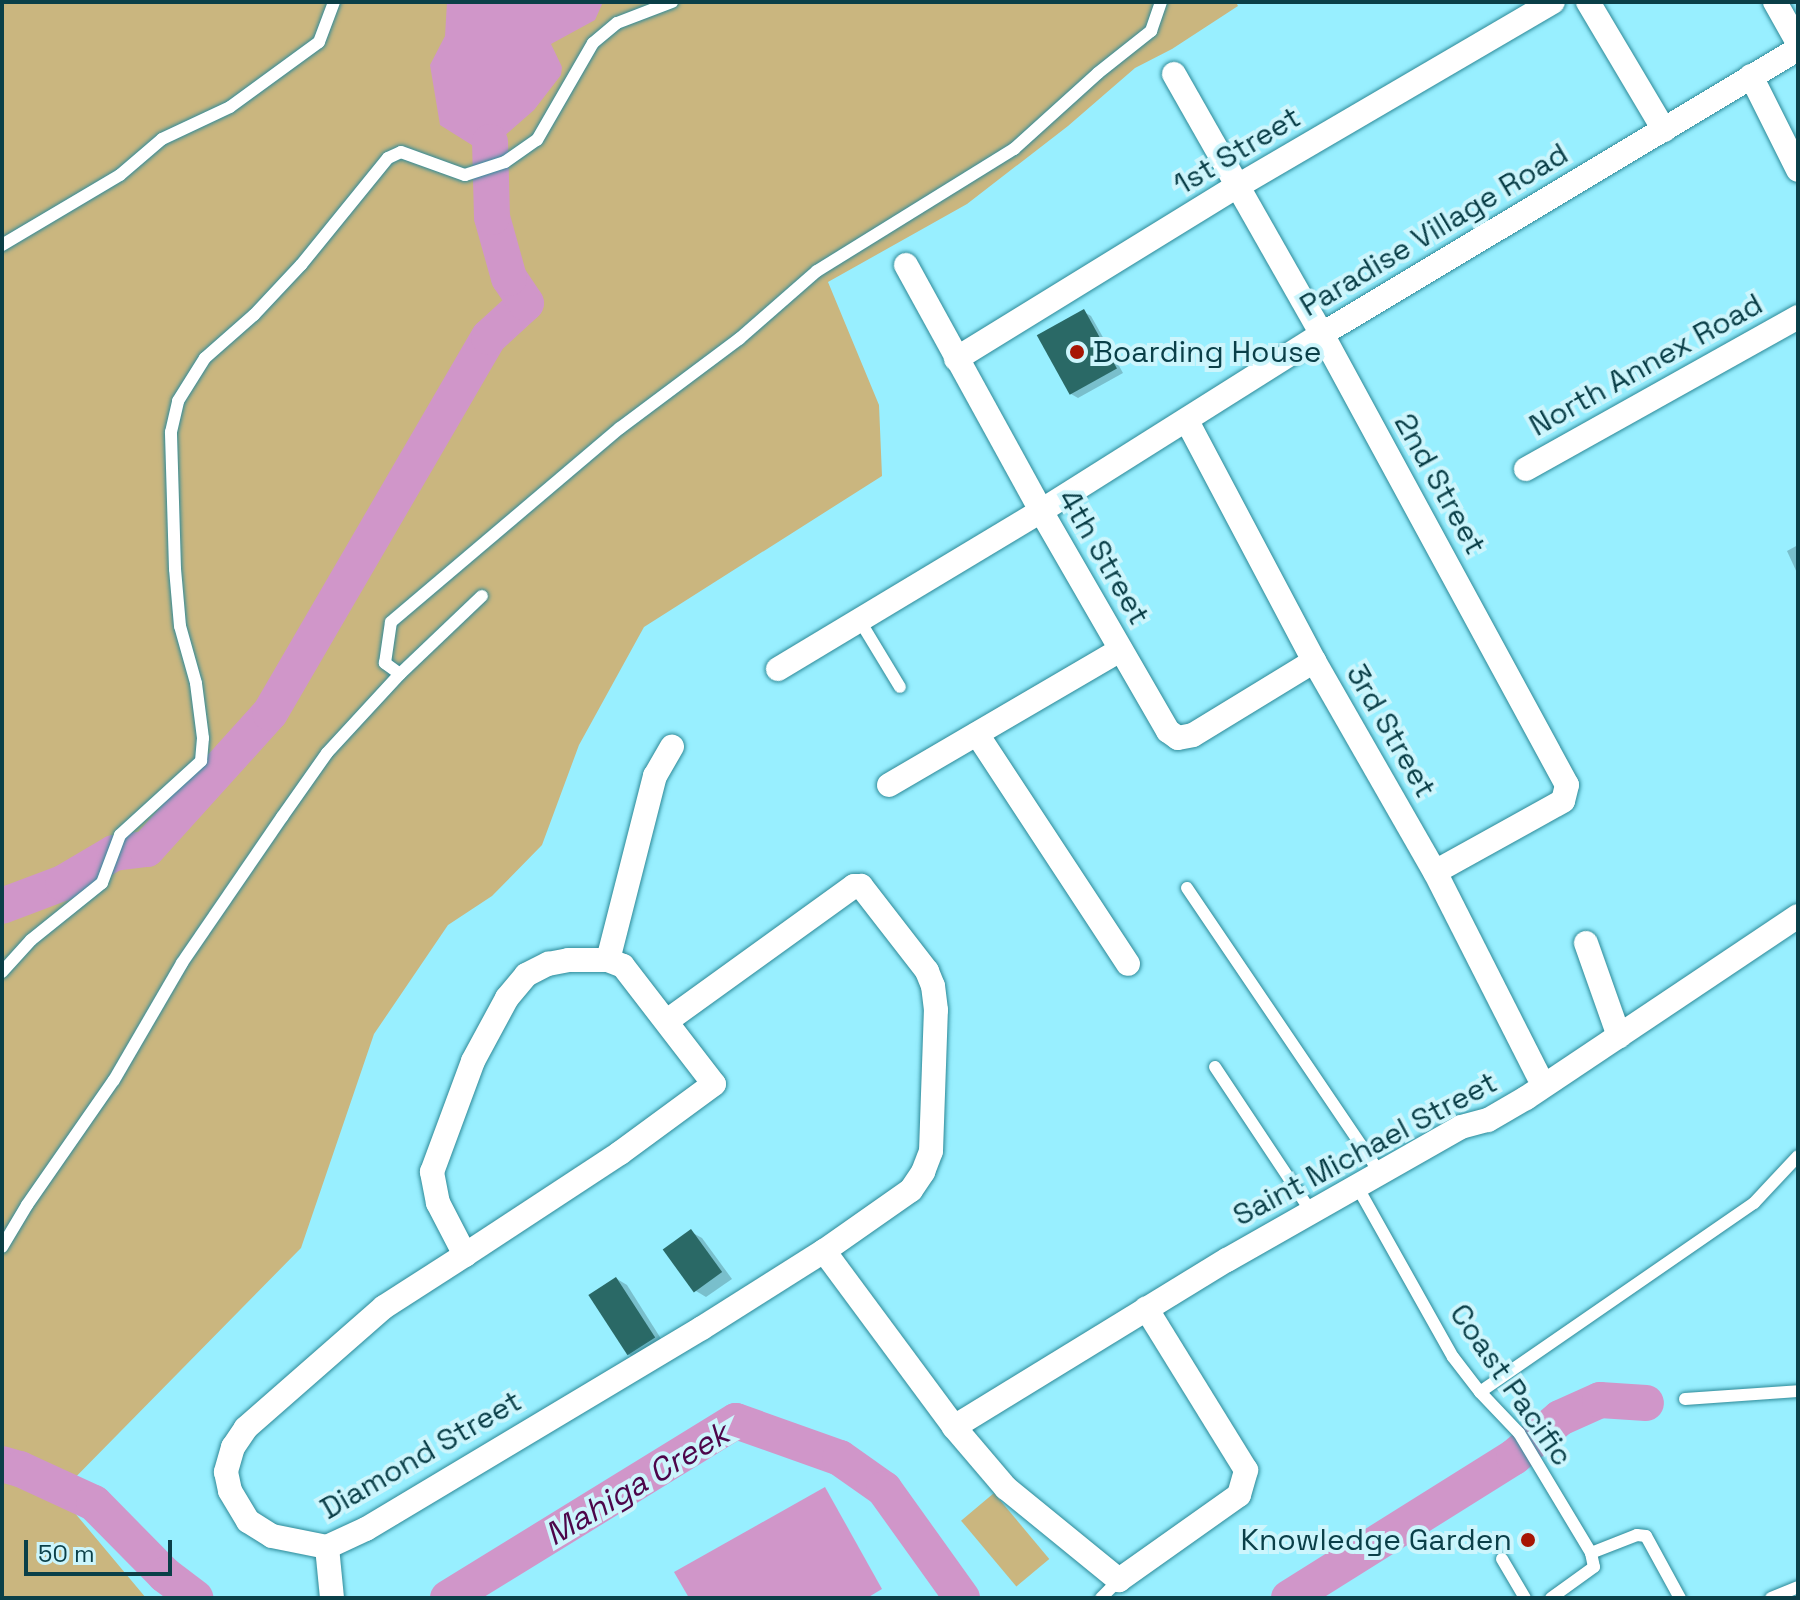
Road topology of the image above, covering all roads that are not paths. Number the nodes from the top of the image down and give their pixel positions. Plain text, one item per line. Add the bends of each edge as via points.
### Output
1 (334, 2) edge
2 (672, 2) edge
3 (1161, 2) edge
4 (1553, 2) edge
5 (1588, 2) edge
6 (1775, 2) edge
7 (1798, 43) edge
8 (1798, 49) edge
9 (1174, 74) dead end
10 (1751, 76) junction
11 (1664, 130) junction
12 (1798, 170) edge
13 (1236, 187) junction
14 (2, 245) edge
15 (906, 265) dead end
16 (1798, 317) edge
17 (1322, 334) junction
18 (956, 359) junction
19 (1187, 421) junction
20 (1526, 469) dead end
21 (1041, 511) junction
22 (482, 596) dead end
23 (860, 621) junction
24 (1120, 650) junction
25 (1314, 661) junction
26 (778, 669) dead end
27 (400, 674) junction
28 (900, 687) dead end
29 (977, 734) junction
30 (672, 746) dead end
31 (889, 785) dead end
32 (1435, 872) junction
33 (1187, 888) dead end
34 (1798, 916) edge
35 (1586, 943) dead end
36 (608, 960) junction
37 (1128, 964) dead end
38 (2, 972) edge
39 (667, 1021) junction
40 (1619, 1036) junction
41 (1215, 1067) dead end
42 (1538, 1075) dead end
43 (1798, 1156) edge
44 (1381, 1174) junction
45 (1358, 1188) junction
46 (1312, 1213) junction
47 (2, 1247) edge
48 (824, 1251) junction
49 (465, 1255) junction
50 (1146, 1308) junction
51 (1798, 1391) edge
52 (1480, 1392) junction
53 (1685, 1399) dead end
54 (954, 1427) junction
55 (327, 1547) junction
56 (1591, 1553) junction
57 (1502, 1559) dead end
58 (1119, 1580) junction
59 (1798, 1587) edge
60 (332, 1598) edge
61 (1101, 1598) edge
62 (1525, 1598) edge
63 (1551, 1598) edge
64 (1680, 1598) edge
65 (1771, 1598) edge

1 - 14 lane via 319,42 230,107 162,139 120,175
2 - 38 lane via 617,23 593,43 537,140 505,162 465,175 401,152 388,158 301,265 205,358 178,401 171,432 180,626 196,683 201,761 120,835 102,883 31,940
3 - 27 lane via 1151,31 1014,149 817,271 739,339 620,428 391,622 385,663
4 - 13 street, 1st Street
5 - 11 street
6 - 7 street
8 - 10 street, Paradise Village Road
9 - 13 street, 2nd Street
10 - 11 street, Paradise Village Road
10 - 12 street
11 - 17 street, Paradise Village Road
13 - 17 street, 2nd Street
13 - 18 street, 1st Street
15 - 18 street, 4th Street
16 - 20 street, North Annex Road
17 - 19 street, Paradise Village Road
17 - 32 street, 2nd Street via 1567,785 1563,801
18 - 21 street, 4th Street
19 - 21 street, Paradise Village Road
19 - 25 street, 3rd Street
21 - 23 street, Paradise Village Road
21 - 24 street, 4th Street
22 - 27 lane
23 - 26 street, Paradise Village Road
23 - 28 lane
24 - 25 street, 4th Street via 1168,731 1178,738 1193,735
24 - 29 street
25 - 32 street, 3rd Street
27 - 47 lane via 327,753 282,817 182,963 114,1080
29 - 31 street
29 - 37 street
30 - 36 street via 655,776
32 - 42 street, 3rd Street
33 - 44 lane
34 - 40 street, Saint Michael Street
35 - 40 street
36 - 39 street via 634,976
36 - 49 street via 568,960 526,975 507,998 473,1061 432,1172 438,1203
39 - 48 street, Diamond Street via 858,885 927,971 936,1010 931,1151 911,1190
39 - 49 street, Diamond Street via 713,1079 712,1087
40 - 44 street, Saint Michael Street via 1488,1120 1461,1127
41 - 46 lane
43 - 52 lane via 1754,1203
44 - 45 street, Saint Michael Street
45 - 46 street, Saint Michael Street
45 - 52 lane, Coast Pacific via 1453,1357
46 - 50 street, Saint Michael Street
48 - 54 street
48 - 55 street, Diamond Street via 379,1521
49 - 55 street, Diamond Street via 384,1307 246,1428 233,1447 226,1472 230,1491 248,1521 272,1536
50 - 54 street, Saint Michael Street
50 - 58 street via 1246,1470 1239,1495
51 - 53 lane
52 - 56 lane, Coast Pacific via 1519,1433
54 - 58 street via 1006,1488
55 - 60 street
56 - 63 lane via 1594,1567
56 - 64 lane via 1646,1536
57 - 62 lane
58 - 61 lane
59 - 65 lane

